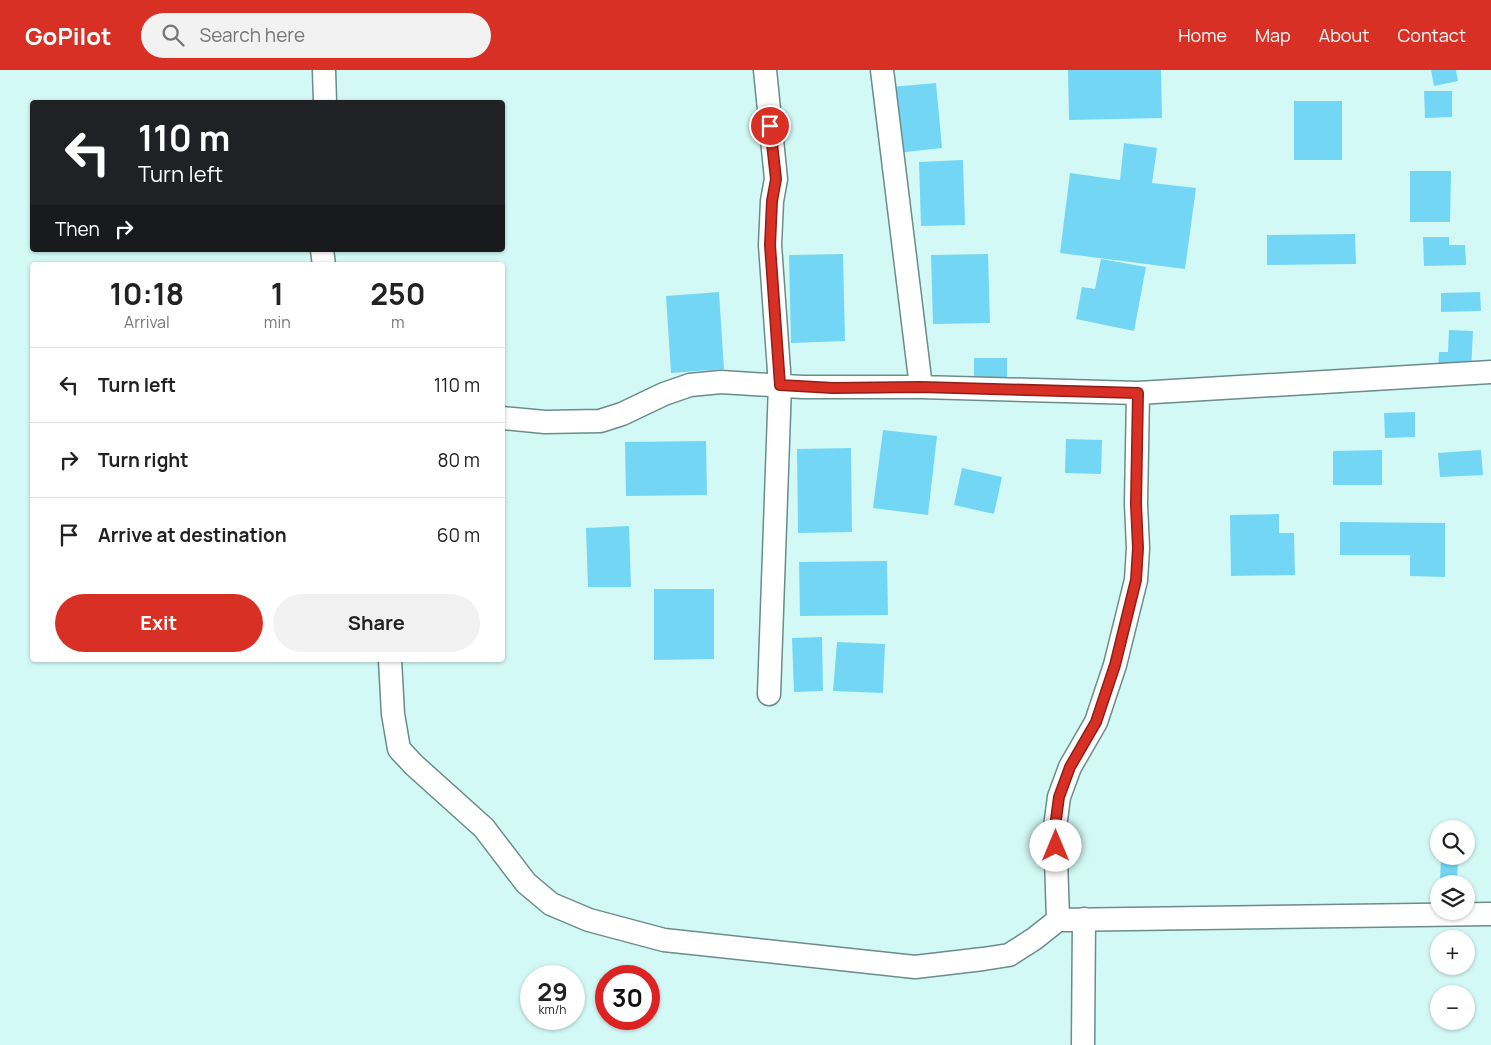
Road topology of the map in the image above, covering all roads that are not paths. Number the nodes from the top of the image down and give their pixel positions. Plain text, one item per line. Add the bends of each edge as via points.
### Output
1 (324, 70) edge
2 (765, 70) edge
3 (882, 70) edge
4 (325, 100) edge
5 (1491, 372) edge
6 (780, 385) junction
7 (921, 387) junction
8 (1138, 393) junction
9 (505, 418) edge
10 (390, 662) edge
11 (769, 694) dead end
12 (1491, 914) edge
13 (1084, 919) junction
14 (1058, 920) junction
15 (1083, 1045) edge

1 - 4 street
2 - 6 street via 776,179 770,245
3 - 7 street
5 - 8 street
6 - 7 street
6 - 9 street via 721,382 690,385 600,421 546,422
6 - 11 street
7 - 8 street
8 - 14 street via 1136,580 1115,665 1096,722 1070,767 1059,797 1055,827
10 - 14 street via 399,748 484,828 526,883 551,904 588,920 664,940 915,967 1008,955
12 - 13 street
13 - 14 street
13 - 15 street

